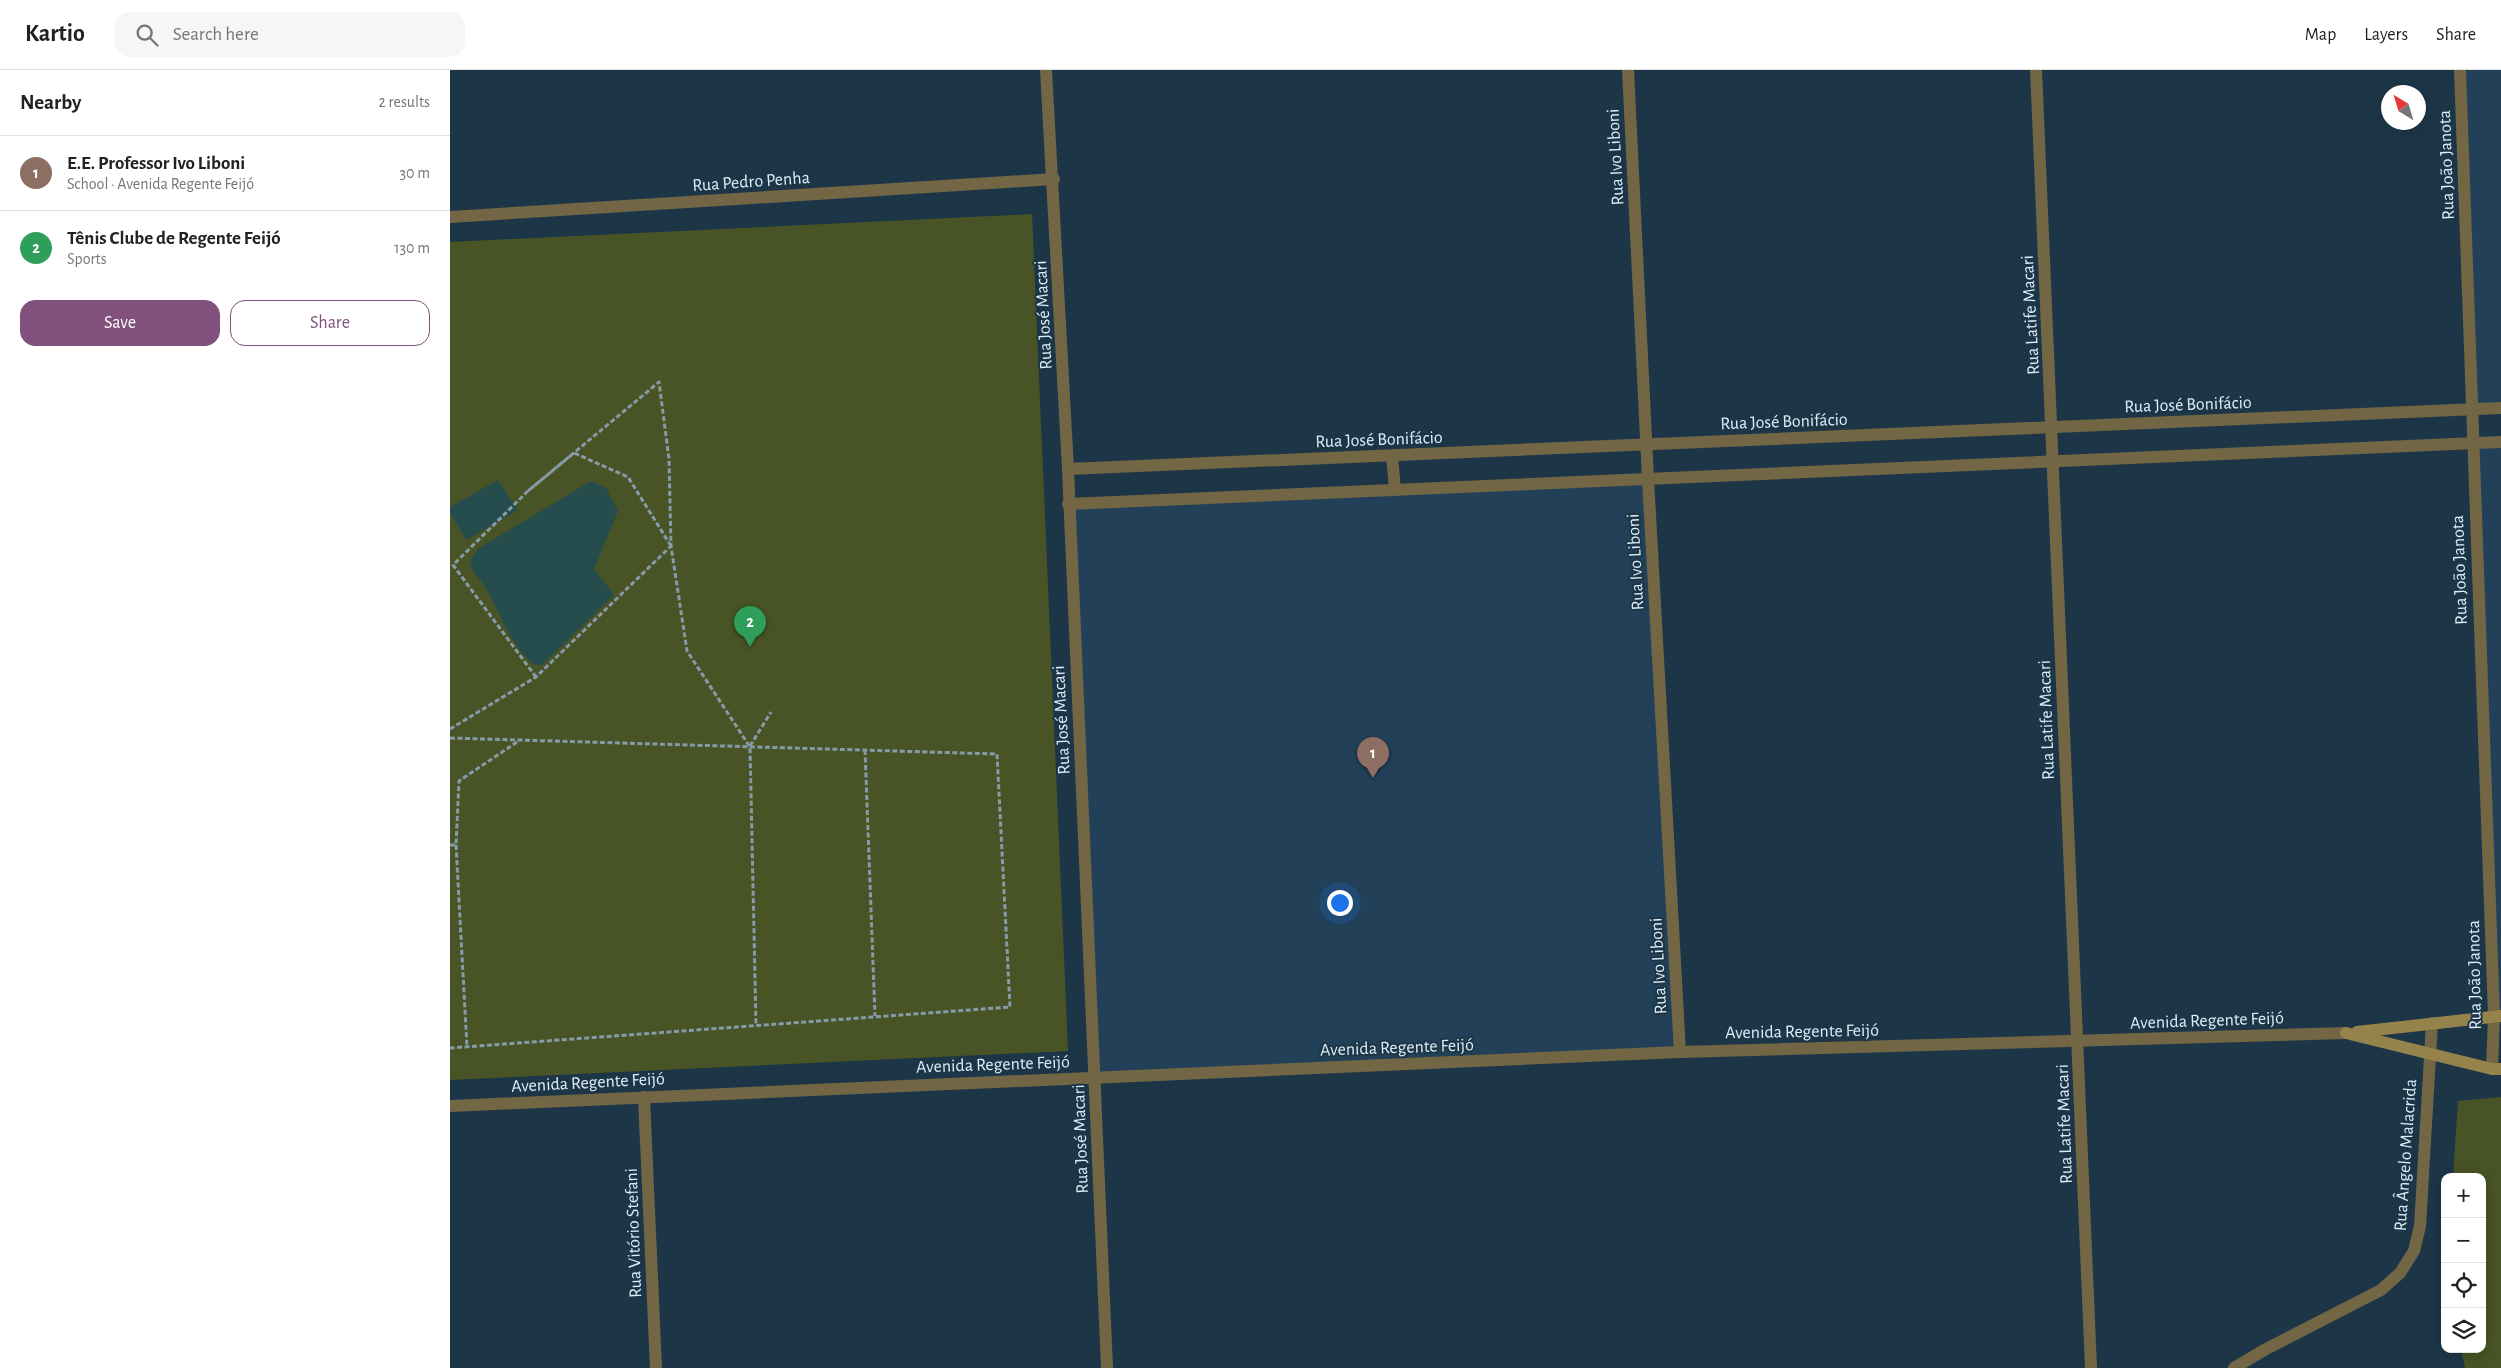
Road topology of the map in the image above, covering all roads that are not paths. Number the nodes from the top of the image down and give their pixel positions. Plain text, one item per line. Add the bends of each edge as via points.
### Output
1 (1046, 70) edge
2 (1628, 70) edge
3 (2036, 70) edge
4 (2460, 70) edge
5 (1054, 179) junction
6 (450, 217) edge
7 (2501, 408) edge
8 (2472, 409) junction
9 (2052, 427) junction
10 (2501, 442) edge
11 (2472, 443) junction
12 (1647, 444) junction
13 (1392, 456) junction
14 (2052, 462) junction
15 (1068, 469) junction
16 (1648, 479) junction
17 (1395, 490) junction
18 (1068, 504) junction
19 (2498, 1016) edge
20 (2432, 1023) junction
21 (2346, 1033) junction
22 (2078, 1042) junction
23 (1680, 1052) junction
24 (2430, 1052) junction
25 (2496, 1069) edge
26 (1094, 1077) junction
27 (644, 1097) junction
28 (450, 1106) edge
29 (656, 1368) edge
30 (1107, 1368) edge
31 (2091, 1368) edge
32 (2234, 1368) edge

1 - 5 street, Rua José Macari
2 - 12 street, Rua Ivo Liboni
3 - 9 street, Rua Latife Macari
4 - 8 street, Rua João Janota
5 - 6 street, Rua Pedro Penha
5 - 15 street, Rua José Macari
7 - 8 street, Rua José Bonifácio
8 - 9 street, Rua José Bonifácio
8 - 11 street, Rua João Janota
9 - 12 street, Rua José Bonifácio
9 - 14 street, Rua Latife Macari
10 - 11 street
11 - 14 street
11 - 19 street, Rua João Janota
12 - 13 street, Rua José Bonifácio
12 - 16 street, Rua Ivo Liboni
13 - 15 street, Rua José Bonifácio
13 - 17 street
14 - 16 street
14 - 22 street, Rua Latife Macari
15 - 18 street, Rua José Macari
16 - 17 street
16 - 23 street, Rua Ivo Liboni
17 - 18 street
18 - 26 street, Rua José Macari
19 - 20 street, Avenida Regente Feijó
19 - 25 street, Rua João Janota
20 - 21 street, Avenida Regente Feijó
20 - 24 street, Rua Ângelo Malacrida
21 - 22 street, Avenida Regente Feijó
21 - 24 street, Avenida Regente Feijó
22 - 23 street, Avenida Regente Feijó
22 - 31 street, Rua Latife Macari
23 - 26 street, Avenida Regente Feijó
24 - 25 street, Avenida Regente Feijó
24 - 32 street, Rua Ângelo Malacrida via 2420,1226 2414,1251 2400,1273 2380,1290
26 - 27 street, Avenida Regente Feijó
26 - 30 street, Rua José Macari
27 - 28 street, Avenida Regente Feijó
27 - 29 street, Rua Vitório Stefani

